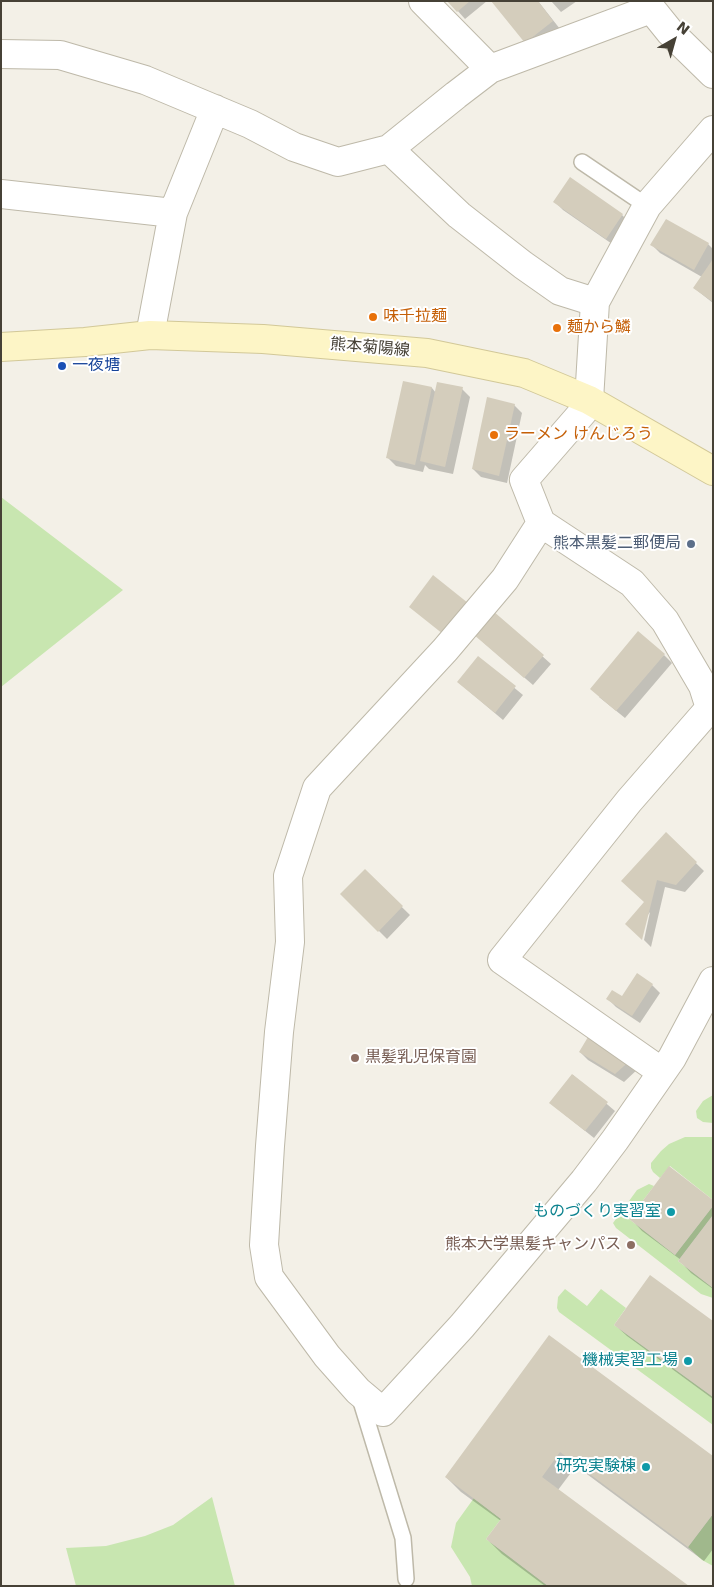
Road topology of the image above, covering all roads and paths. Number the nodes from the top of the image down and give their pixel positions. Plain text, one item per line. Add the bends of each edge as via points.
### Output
1 (423, 1) edge
2 (648, 5) edge
3 (1, 54) edge
4 (490, 69) junction
5 (713, 74) edge
6 (215, 109) junction
7 (713, 130) edge
8 (389, 149) junction
9 (582, 162) dead end
10 (1, 194) edge
11 (647, 206) junction
12 (173, 213) junction
13 (595, 302) junction
14 (150, 336) junction
15 (1, 347) edge
16 (589, 400) junction
17 (713, 471) edge
18 (541, 523) junction
19 (713, 981) edge
20 (662, 1072) junction
21 (358, 1391) junction
22 (406, 1579) dead end

1 - 4 street
2 - 4 street
2 - 5 street via 670,32
3 - 6 street via 60,55 145,80
4 - 8 street
6 - 8 street via 294,148 338,162
6 - 12 street
7 - 11 street
8 - 13 street via 459,215 523,265 560,290
9 - 11 lane
10 - 12 street
11 - 13 street
12 - 14 street
13 - 16 street
14 - 15 main road, 熊本菊陽線
14 - 16 main road, 熊本菊陽線 via 263,339 427,353 524,373
16 - 17 main road, 熊本菊陽線
16 - 18 street via 583,412 524,480
18 - 20 street via 632,583 665,621 703,686 710,708 502,960
18 - 21 street via 487,601 318,788 288,876 290,942 278,1051 264,1245 269,1277 327,1356
19 - 20 street
20 - 21 street via 584,1181 462,1326 383,1412
21 - 22 lane via 403,1538

